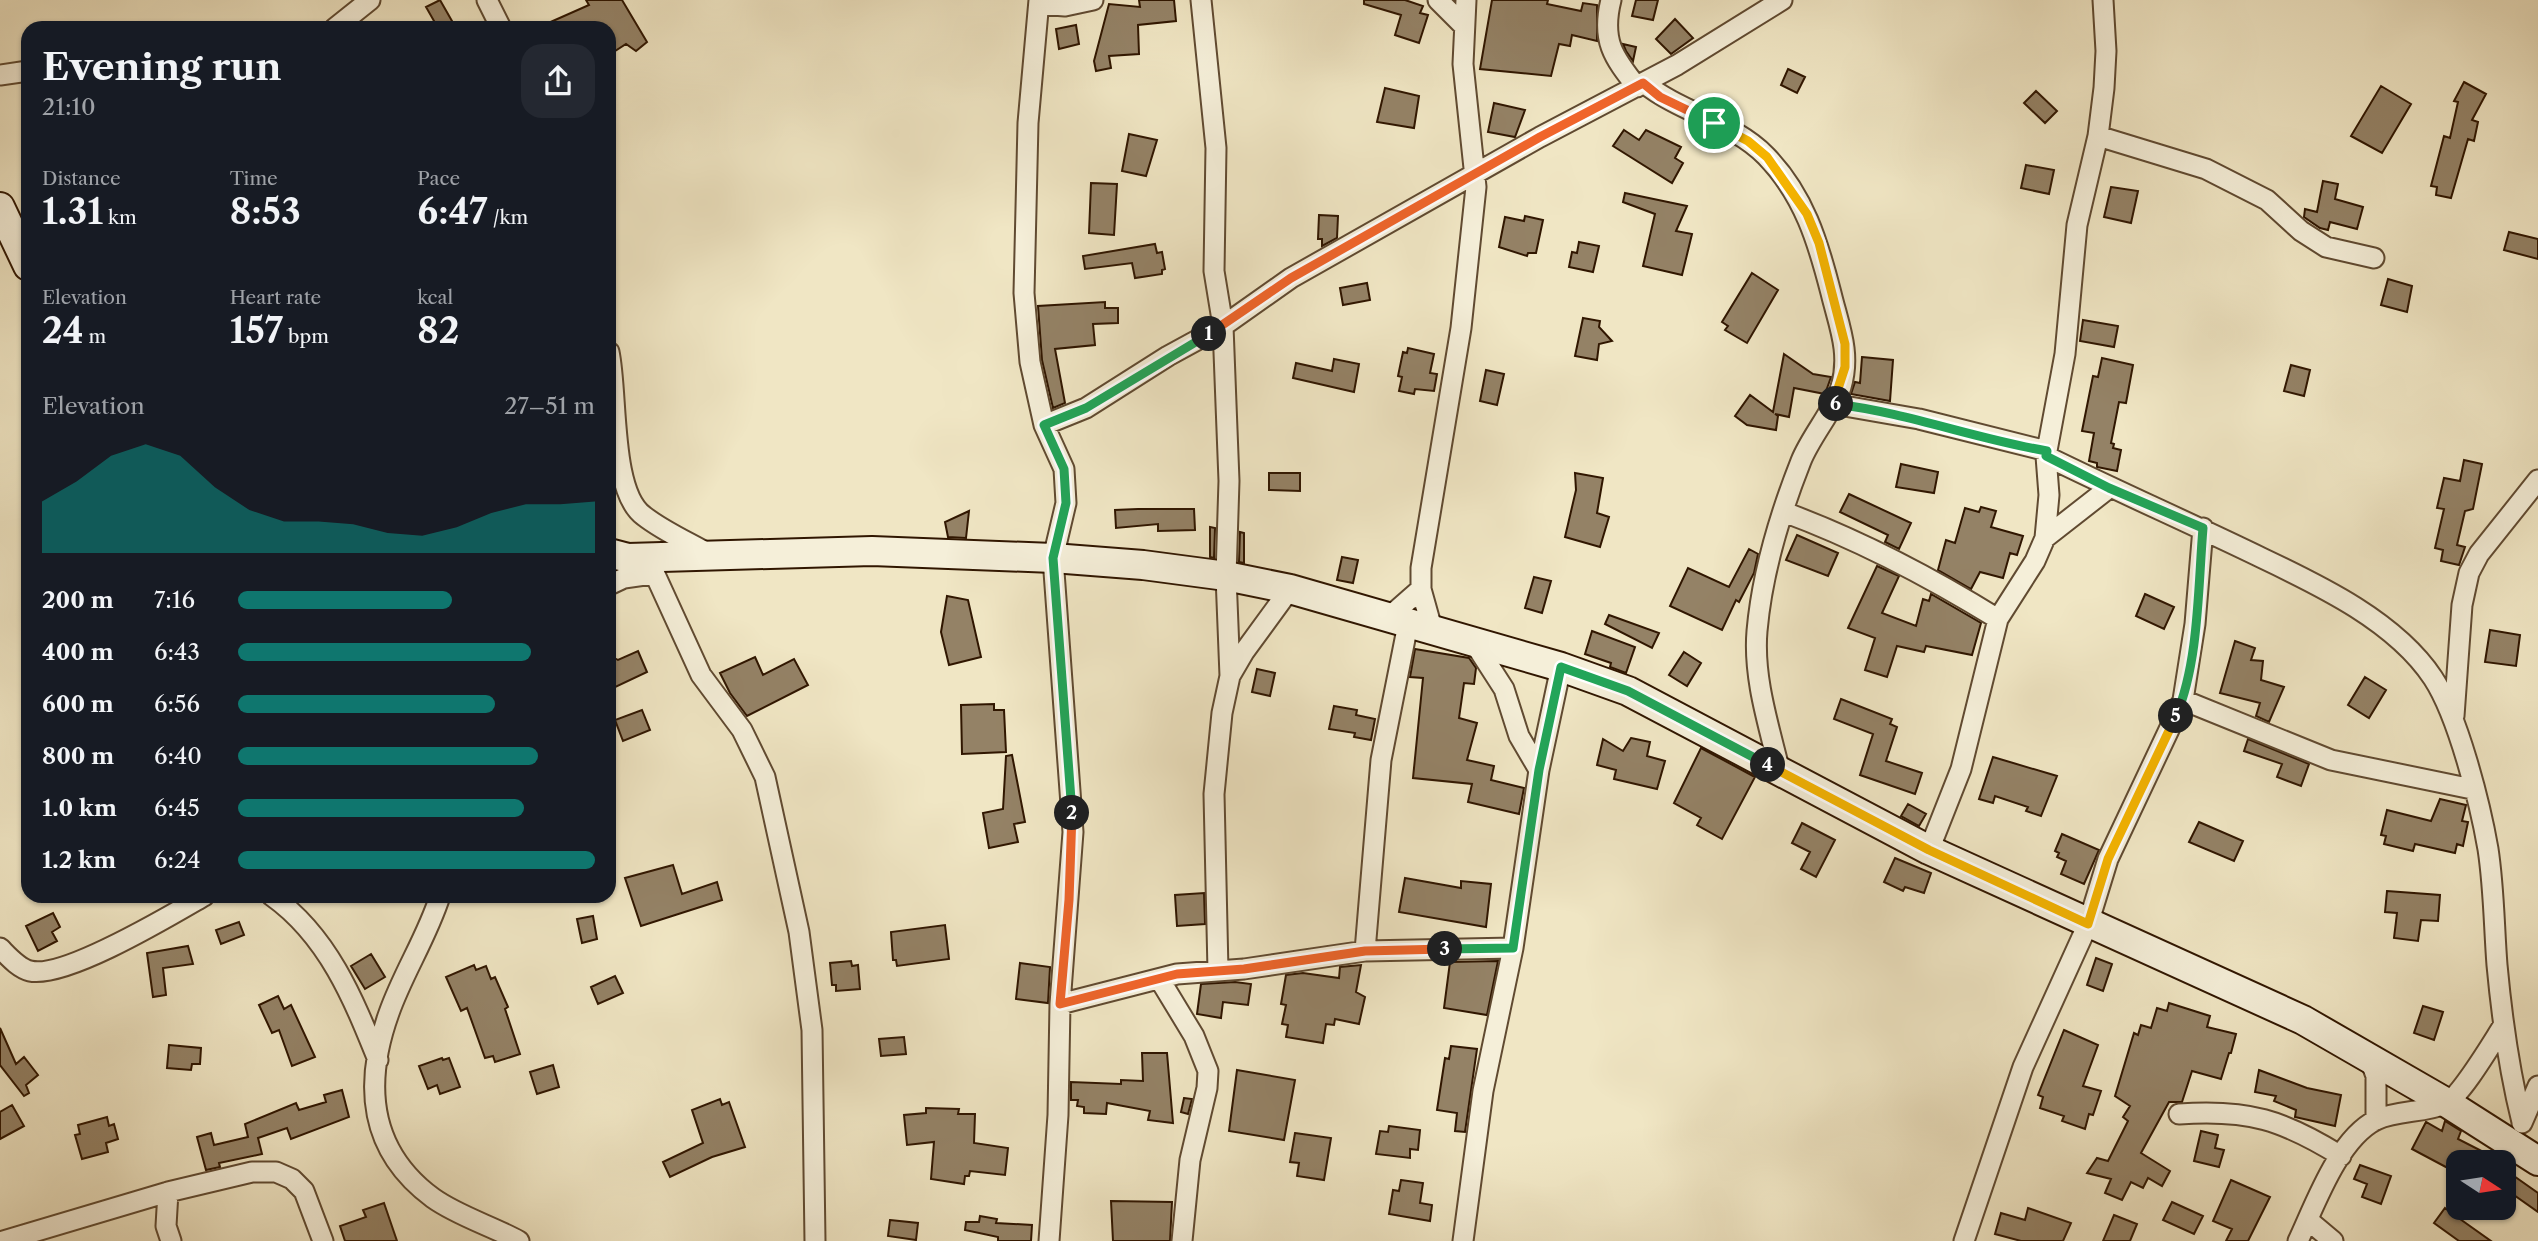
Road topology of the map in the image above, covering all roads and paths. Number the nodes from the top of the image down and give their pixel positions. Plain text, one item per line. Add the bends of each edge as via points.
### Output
1 (370, 0) edge
2 (487, 0) edge
3 (1093, 0) edge
4 (1201, 0) edge
5 (1438, 0) edge
6 (1466, 0) edge
7 (1611, 0) edge
8 (1782, 0) edge
9 (2103, 0) edge
10 (1039, 2) edge
11 (344, 21) edge
12 (497, 21) edge
13 (1464, 26) junction
14 (1677, 65) junction
15 (21, 72) edge
16 (0, 75) edge
17 (1640, 85) junction
18 (1673, 103) junction
19 (2098, 135) junction
20 (1477, 172) junction
21 (0, 207) edge
22 (21, 251) edge
23 (2374, 258) dead end
24 (1223, 327) junction
25 (1833, 404) junction
26 (1044, 425) junction
27 (616, 427) edge
28 (2047, 453) junction
29 (2538, 481) edge
30 (2109, 488) junction
31 (1784, 512) junction
32 (2203, 528) junction
33 (2045, 538) junction
34 (616, 555) edge
35 (713, 556) junction
36 (1053, 558) junction
37 (649, 566) junction
38 (1226, 576) junction
39 (616, 582) edge
40 (1290, 589) junction
41 (1421, 589) junction
42 (1998, 619) junction
43 (1409, 625) junction
44 (1475, 644) junction
45 (1561, 667) junction
46 (1230, 676) junction
47 (2183, 700) junction
48 (2454, 717) junction
49 (1539, 770) junction
50 (1780, 772) junction
51 (2472, 789) junction
52 (1929, 850) junction
53 (191, 903) edge
54 (280, 903) edge
55 (437, 903) edge
56 (2088, 924) junction
57 (0, 948) edge
58 (1513, 948) junction
59 (1365, 951) junction
60 (1218, 971) junction
61 (1160, 979) junction
62 (1060, 1004) junction
63 (2503, 1026) junction
64 (2369, 1057) junction
65 (378, 1060) junction
66 (2538, 1086) edge
67 (2447, 1103) junction
68 (2179, 1114) dead end
69 (2376, 1120) junction
70 (2518, 1133) junction
71 (2341, 1156) junction
72 (2538, 1161) edge
73 (168, 1192) junction
74 (2308, 1220) junction
75 (3, 1241) edge
76 (171, 1241) edge
77 (323, 1241) edge
78 (519, 1241) edge
79 (815, 1241) edge
80 (1049, 1241) edge
81 (1182, 1241) edge
82 (1463, 1241) edge
83 (1964, 1241) edge
84 (2298, 1241) edge
85 (2333, 1241) edge

1 - 11 street
2 - 12 street
3 - 10 street via 1065,6
4 - 24 street via 1216,148 1214,271
5 - 13 street
6 - 13 street
7 - 17 street via 1608,29 1612,54
8 - 14 street
9 - 19 street via 2106,51
10 - 26 street via 1028,123 1024,293 1030,362
13 - 20 street via 1463,64
14 - 17 street
14 - 18 street
15 - 16 street
17 - 18 street
17 - 20 street
18 - 25 street via 1748,141 1767,157 1807,214 1845,344 1843,377
19 - 23 street via 2206,169 2267,200 2326,247
19 - 28 street via 2077,225 2065,354
20 - 24 street via 1291,278
20 - 41 street via 1461,328
21 - 22 street
24 - 26 street via 1086,408
24 - 38 street via 1229,481
25 - 28 street via 1919,419
25 - 31 street via 1801,461
26 - 36 street via 1064,469 1066,503
27 - 35 street via 626,496 642,515
28 - 30 street
28 - 33 street
29 - 48 street via 2469,573 2462,605
30 - 32 street
30 - 33 street
31 - 42 street via 1836,531
31 - 50 street via 1757,632 1760,694
32 - 47 street
32 - 48 street via 2350,603 2405,646 2433,677
33 - 42 street
34 - 37 street
35 - 36 street via 872,551
35 - 37 street
36 - 38 street
36 - 62 street via 1073,832
37 - 39 street
37 - 79 street via 701,675 742,730 765,777 799,932 813,1030
38 - 40 street
38 - 46 street
40 - 43 street
40 - 46 street
41 - 43 street
41 - 43 street
42 - 52 street via 1961,769
43 - 44 street
43 - 59 street via 1381,760
44 - 45 street
44 - 49 street via 1504,689 1519,736
45 - 49 street
45 - 50 street via 1628,691
46 - 60 street via 1214,794
47 - 51 street via 2331,760
47 - 56 street via 2108,859
48 - 51 street
49 - 58 street
50 - 52 street
51 - 63 street via 2496,905
52 - 56 street
53 - 57 street via 62,966 30,971
54 - 65 street via 333,961
55 - 65 street via 388,1015
56 - 64 street via 2303,1020
56 - 83 street via 2023,1067
58 - 59 street
58 - 82 street via 1483,1091
59 - 60 street
60 - 61 street
61 - 62 street
61 - 81 street via 1199,1044 1208,1071 1190,1160
62 - 80 street
63 - 67 street
63 - 70 street
64 - 67 street
64 - 69 street via 2376,1076
65 - 78 street via 375,1098 380,1136 394,1161 436,1200
66 - 70 street
67 - 69 street
67 - 70 street
68 - 71 street via 2215,1111 2273,1120
69 - 71 street
70 - 72 street
71 - 74 street
73 - 75 street
73 - 76 street via 166,1226
73 - 77 street via 252,1172 276,1172 304,1191
74 - 84 street
74 - 85 street

